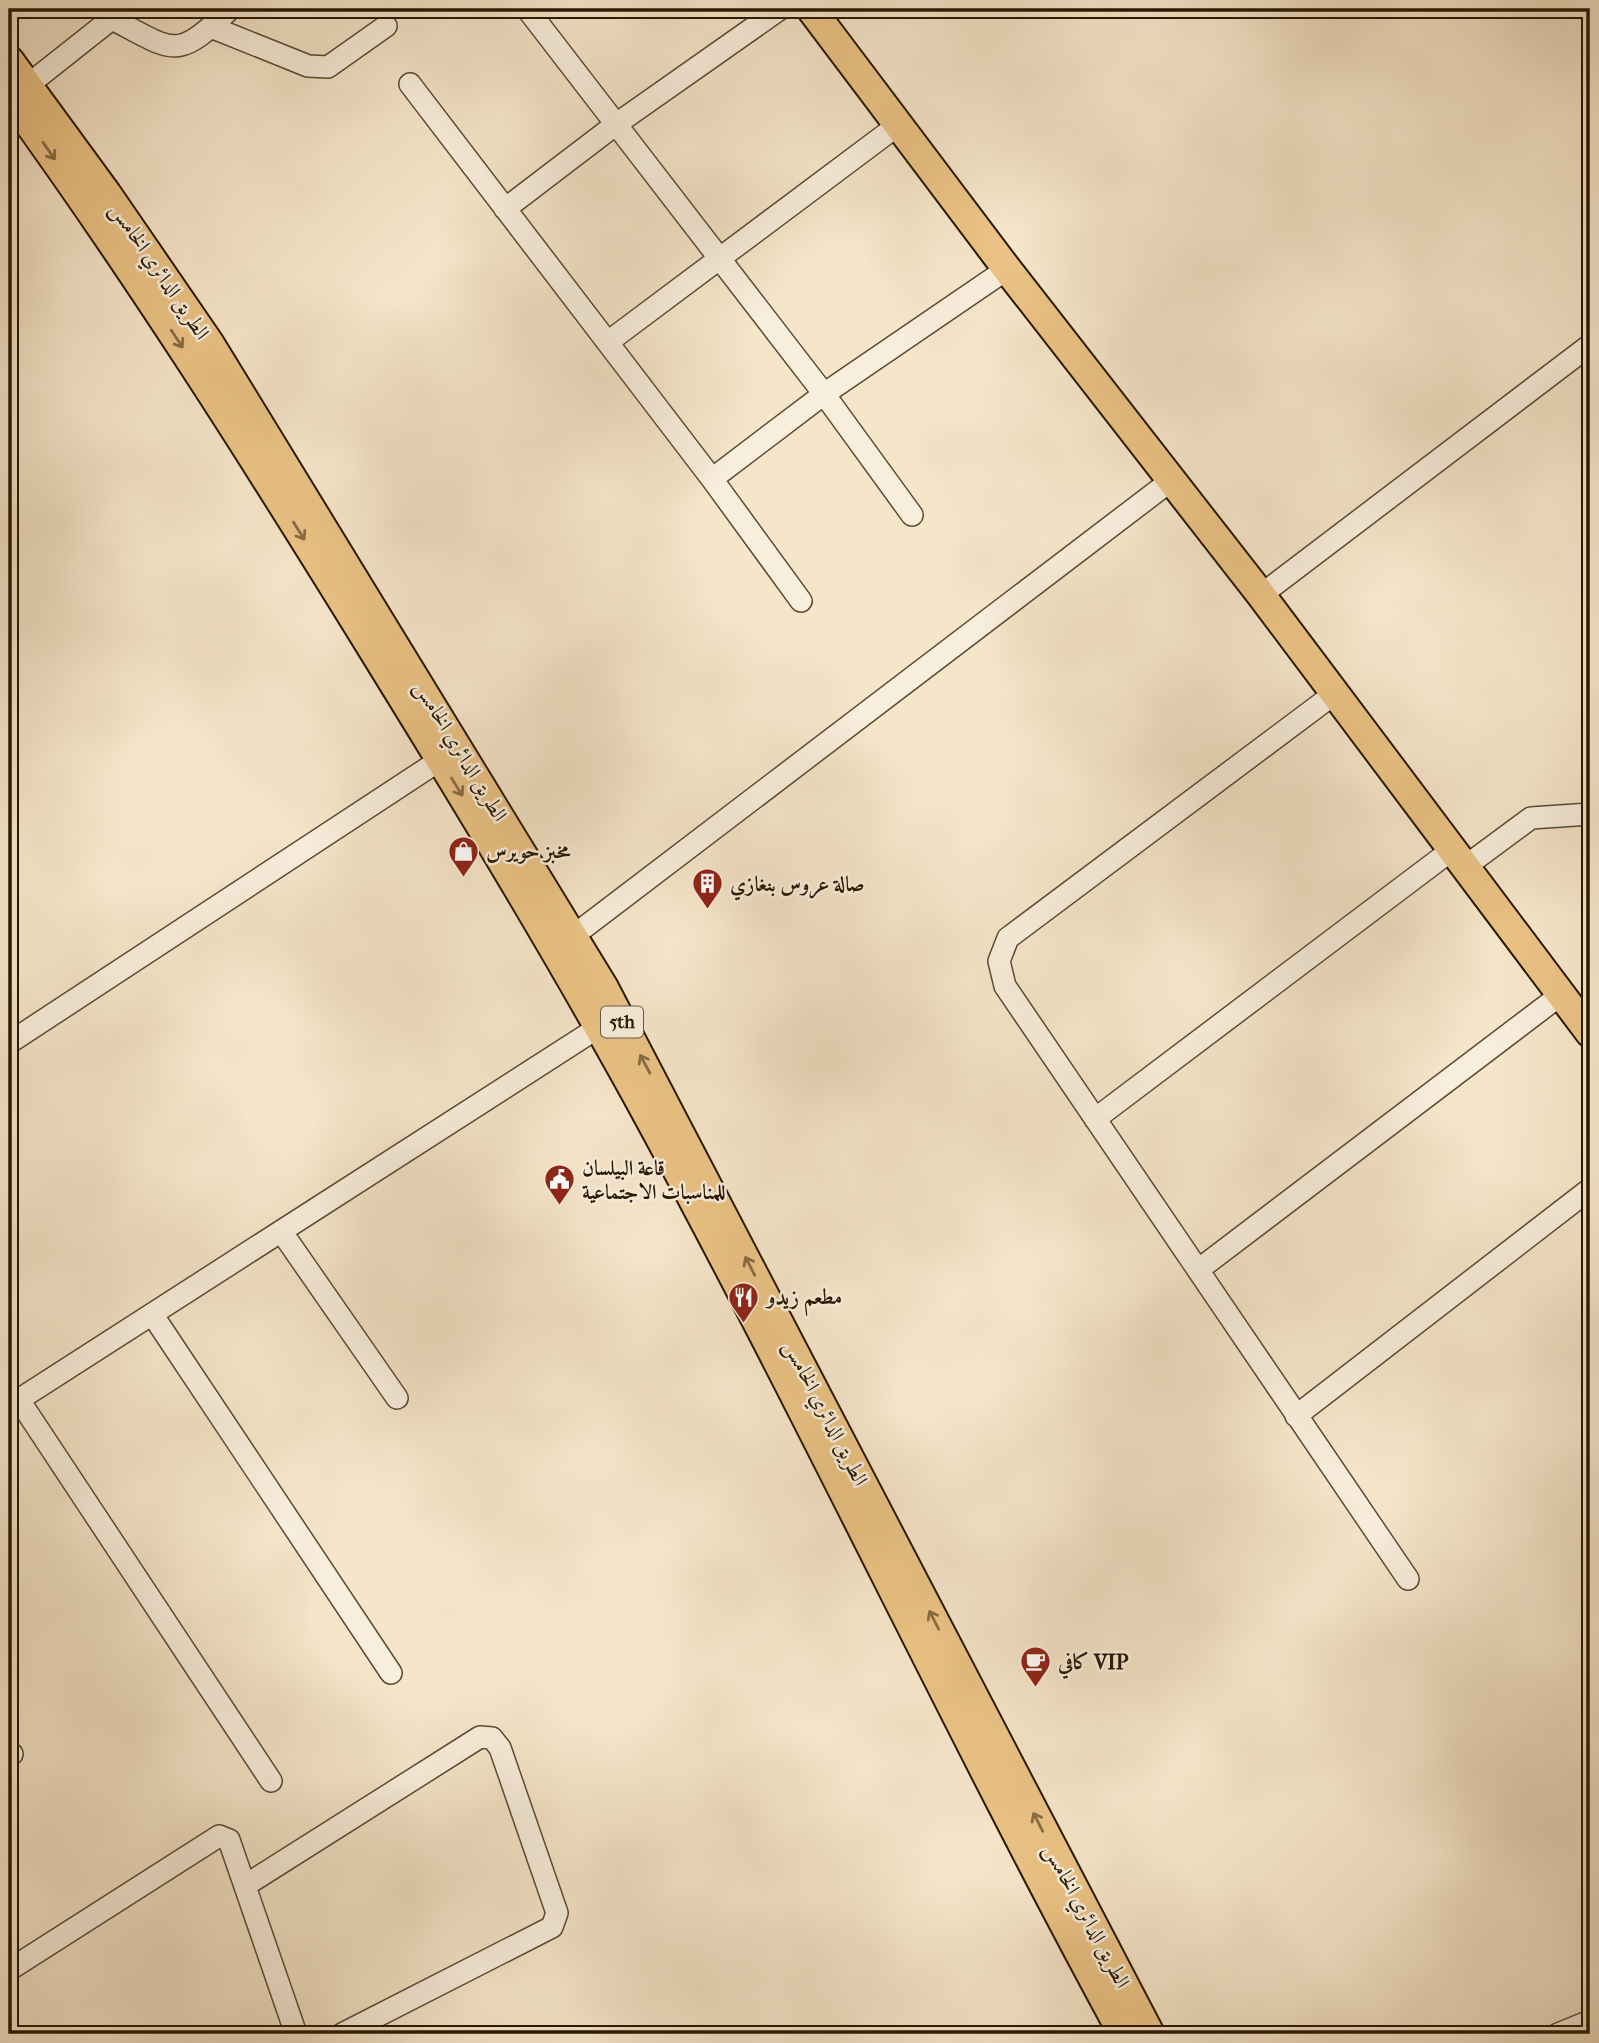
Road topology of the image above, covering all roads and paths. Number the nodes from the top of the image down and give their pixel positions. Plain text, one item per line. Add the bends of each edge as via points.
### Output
1 (230, 9) edge
2 (780, 9) edge
3 (811, 9) edge
4 (528, 10) edge
5 (118, 14) edge
6 (386, 26) dead end
7 (211, 27) junction
8 (9, 60) edge
9 (410, 84) dead end
10 (18, 90) edge
11 (615, 125) junction
12 (898, 125) junction
13 (505, 209) junction
14 (720, 258) junction
15 (1007, 269) junction
16 (608, 342) junction
17 (1590, 345) edge
18 (824, 394) junction
19 (712, 479) junction
20 (1173, 479) junction
21 (912, 515) dead end
22 (1261, 595) junction
23 (801, 601) dead end
24 (1334, 694) junction
25 (415, 697) junction
26 (440, 760) junction
27 (1590, 814) edge
28 (1460, 858) junction
29 (573, 936) junction
30 (1563, 993) junction
31 (599, 1027) junction
32 (1590, 1033) edge
33 (9, 1043) edge
34 (1095, 1119) junction
35 (1590, 1189) edge
36 (281, 1231) junction
37 (1198, 1270) junction
38 (152, 1314) junction
39 (397, 1398) dead end
40 (14, 1403) edge
41 (1296, 1416) junction
42 (1408, 1579) dead end
43 (391, 1674) dead end
44 (271, 1781) dead end
45 (246, 1885) junction
46 (9, 1970) edge
47 (1590, 2021) edge
48 (296, 2034) edge
49 (342, 2034) edge
50 (1123, 2034) edge
51 (1150, 2034) edge
52 (1558, 2034) edge

1 - 7 street
2 - 11 street
3 - 12 main road
4 - 11 street
5 - 7 street via 166,46 187,45
5 - 10 street
6 - 7 street via 328,66 308,66
8 - 10 main road, الطريق الدائري الخامس / 5th
9 - 13 street
10 - 25 main road, الطريق الدائري الخامس / 5th via 107,194 210,344
11 - 13 street
11 - 14 street
12 - 14 street
12 - 15 main road
13 - 16 street
14 - 16 street
14 - 18 street
15 - 18 street
15 - 20 main road
16 - 19 street
17 - 22 street
18 - 19 street
18 - 21 street
19 - 23 street
20 - 22 main road
20 - 29 street
22 - 24 main road
24 - 28 main road
24 - 34 street via 1008,938 999,961 1004,986
25 - 26 main road, الطريق الدائري الخامس / 5th
25 - 29 main road, الطريق الدائري الخامس / 5th
26 -> 31 main road, الطريق الدائري الخامس / 5th
26 - 33 street
27 - 28 street via 1531,818
28 - 30 main road
28 - 34 street
51 -> 29 main road, الطريق الدائري الخامس / 5th via 673,1118
30 - 32 main road
30 - 37 street
31 - 36 street
31 - 50 main road, الطريق الدائري الخامس / 5th via 807,1419
34 - 37 street
35 - 41 street
36 - 38 street
36 - 39 street
37 - 41 street
38 - 40 street
38 - 43 street
40 - 44 street
41 - 42 street
45 - 46 street via 229,1840 219,1836
45 - 48 street
45 - 49 street via 480,1737 492,1738 500,1748 556,1920 552,1927
47 - 52 street

